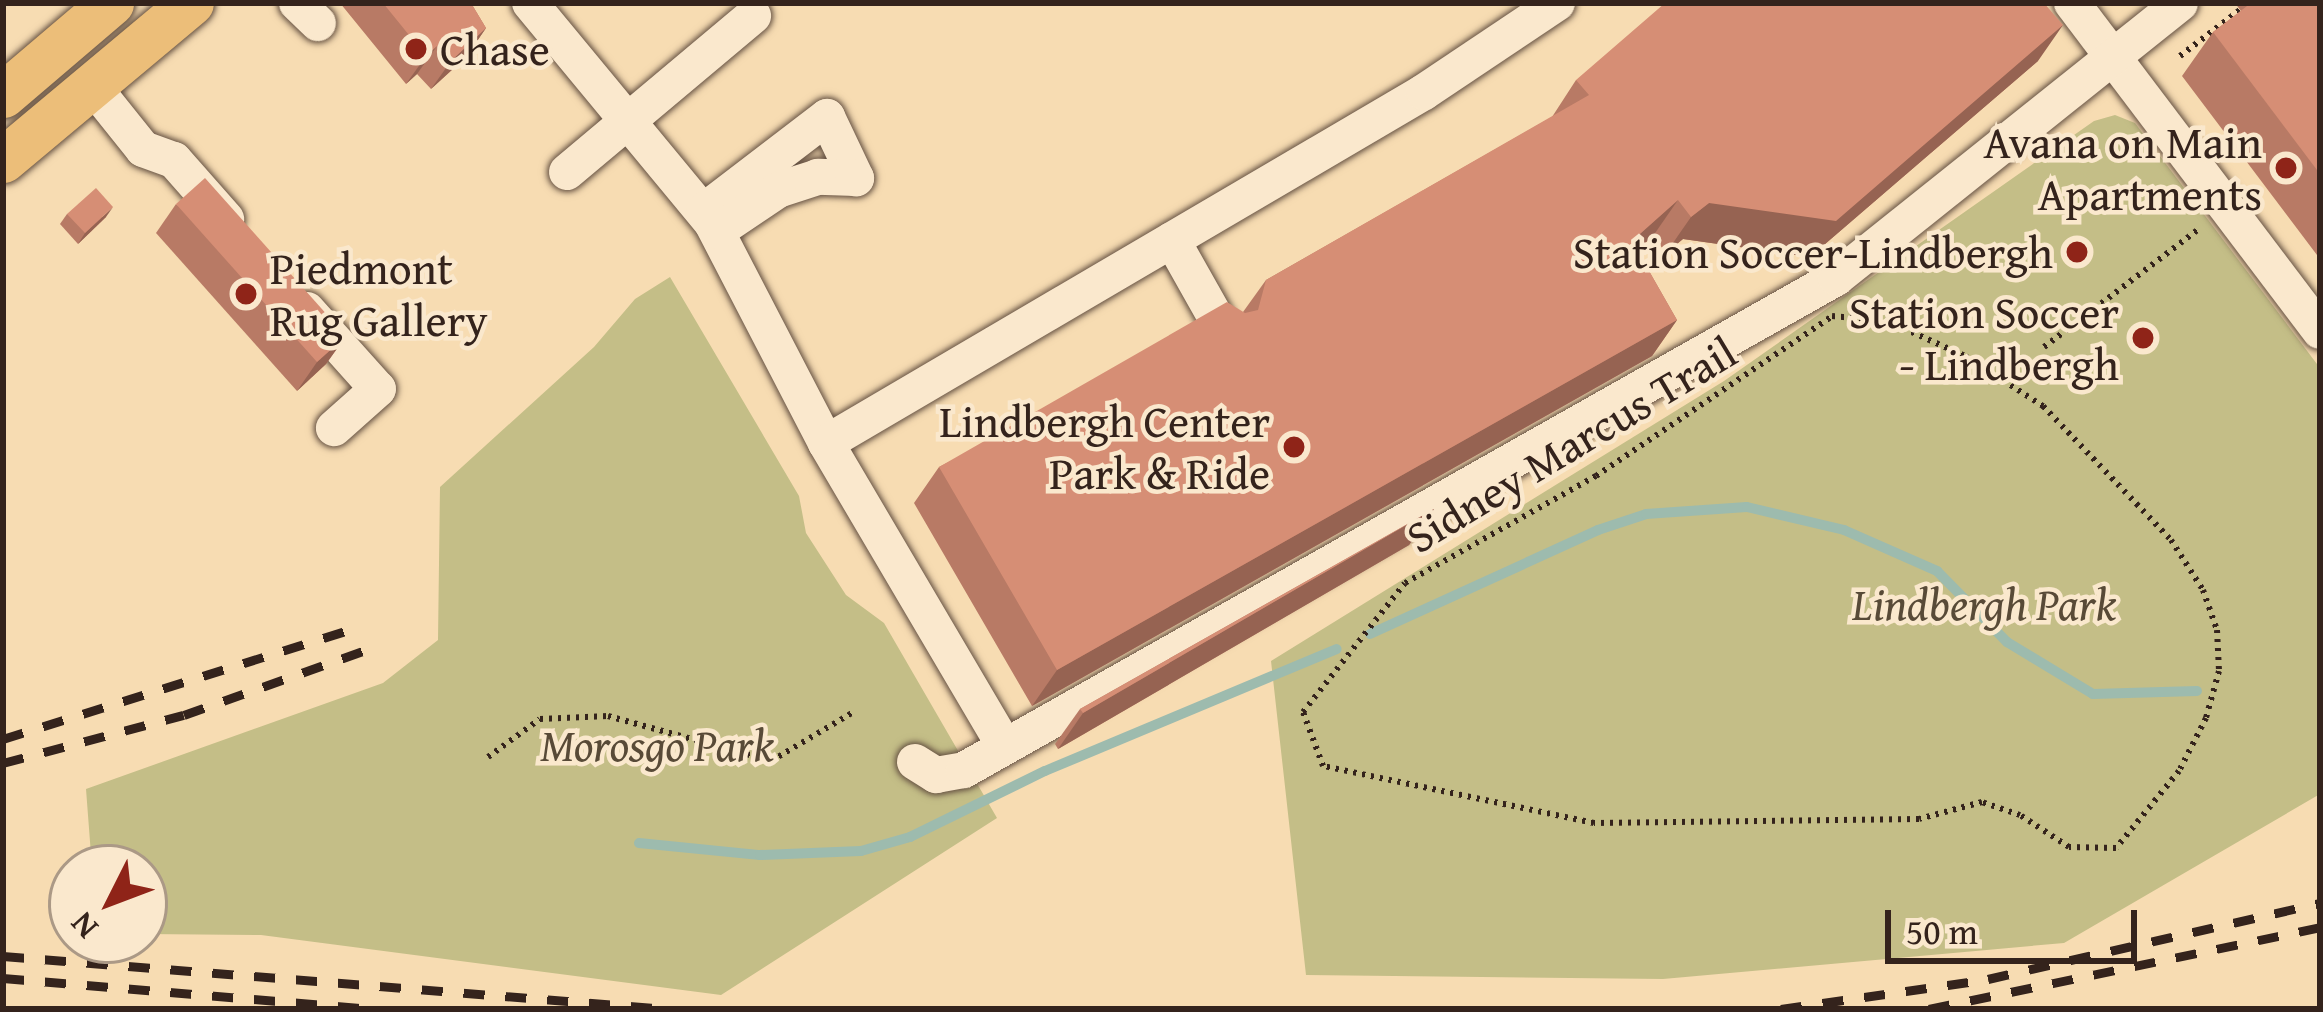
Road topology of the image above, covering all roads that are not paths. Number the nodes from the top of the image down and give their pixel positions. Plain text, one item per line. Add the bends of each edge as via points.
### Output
1 (111, 3) edge
2 (191, 3) edge
3 (530, 3) edge
4 (1557, 3) edge
5 (2072, 3) edge
6 (2180, 3) edge
7 (755, 7) edge
8 (58, 46) junction
9 (2113, 61) junction
10 (3, 72) edge
11 (92, 84) junction
12 (3, 95) edge
13 (630, 120) junction
14 (3, 160) edge
15 (567, 172) dead end
16 (710, 221) junction
17 (1172, 240) junction
18 (252, 248) edge
19 (284, 284) edge
20 (1221, 327) edge
21 (2320, 331) edge
22 (334, 428) dead end
23 (826, 443) junction
24 (1003, 743) junction
25 (915, 762) dead end

1 - 8 main road
2 - 11 main road
3 - 13 street
4 - 17 street via 1475,61
5 - 9 street
6 - 9 street
7 - 13 street
8 - 10 street
8 - 12 main road
9 - 21 street
9 - 24 street via 1836,278
11 - 14 main road
11 - 18 street via 143,148 174,160
13 - 15 street
13 - 16 street
16 - 16 street via 827,117 856,178 818,177
16 - 23 street
17 - 20 street
17 - 23 street
19 - 22 street via 377,389
23 - 24 street
24 - 25 street via 964,770 936,775

